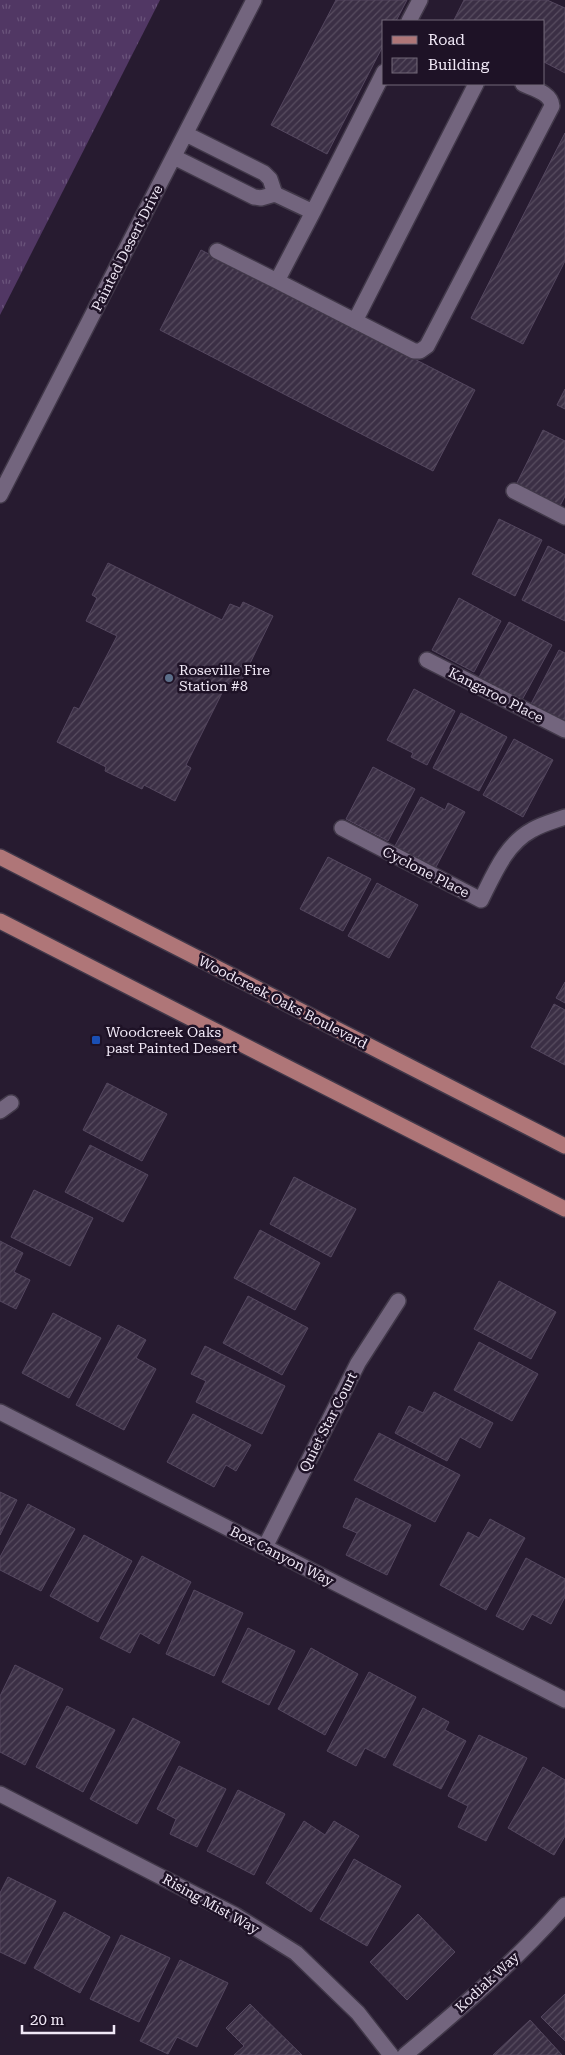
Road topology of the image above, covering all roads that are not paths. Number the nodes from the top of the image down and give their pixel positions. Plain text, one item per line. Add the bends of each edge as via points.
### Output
1 (254, 0) edge
2 (420, 0) edge
3 (410, 20) edge
4 (382, 76) edge
5 (475, 85) edge
6 (525, 85) edge
7 (186, 134) junction
8 (174, 157) junction
9 (275, 194) junction
10 (313, 212) junction
11 (218, 251) dead end
12 (277, 281) junction
13 (355, 320) junction
14 (514, 491) dead end
15 (0, 495) edge
16 (565, 517) edge
17 (427, 660) dead end
18 (565, 730) edge
19 (565, 817) edge
20 (342, 828) dead end
21 (0, 858) edge
22 (0, 921) edge
23 (565, 1146) edge
24 (565, 1209) edge
25 (398, 1301) dead end
26 (0, 1412) edge
27 (265, 1547) junction
28 (565, 1700) edge
29 (0, 1794) edge
30 (565, 1905) edge
31 (391, 2055) edge
32 (405, 2055) edge

1 - 7 street, Painted Desert Drive
2 - 3 street
4 - 10 street
5 - 13 street
6 - 13 street via 548,96 552,106 427,346 414,351
7 - 8 street, Painted Desert Drive
7 - 9 street via 264,173 270,179
8 - 9 street via 254,197
8 - 15 street, Painted Desert Drive
9 - 10 street
10 - 12 street
11 - 12 street
12 - 13 street
14 - 16 street
17 - 18 street, Kangaroo Place
19 - 20 street, Cyclone Place via 532,830 517,841 502,860 481,900
21 - 23 main road, Woodcreek Oaks Boulevard
22 - 24 main road
25 - 27 street, Quiet Star Court via 358,1364
26 - 27 street, Box Canyon Way
27 - 28 street, Box Canyon Way
29 - 31 street, Rising Mist Way via 236,1915 296,1953 358,2013
30 - 32 street, Kodiak Way via 544,1930

